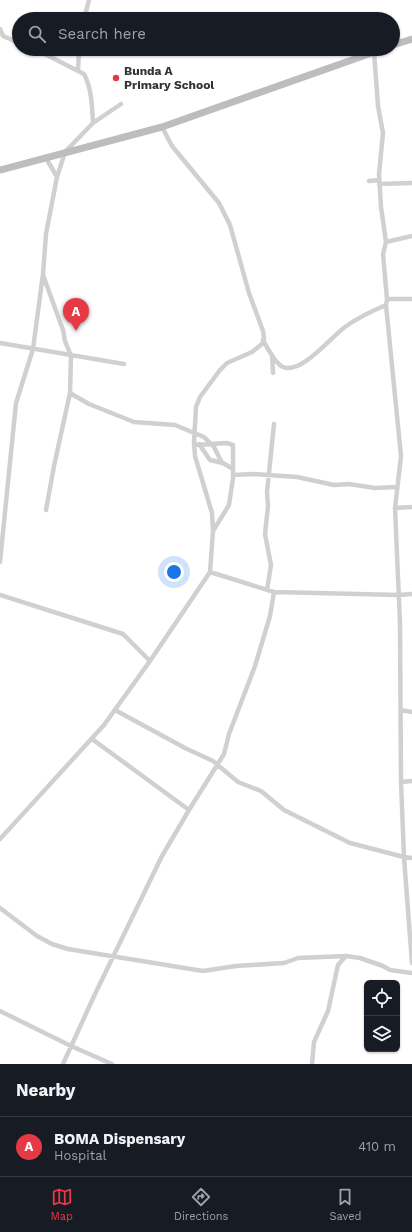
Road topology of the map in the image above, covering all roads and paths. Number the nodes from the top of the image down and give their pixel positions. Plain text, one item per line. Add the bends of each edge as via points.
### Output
1 (89, 0) edge
2 (86, 12) edge
3 (0, 28) edge
4 (412, 38) edge
5 (12, 40) edge
6 (400, 42) edge
7 (49, 56) edge
8 (79, 56) edge
9 (363, 56) edge
10 (374, 56) edge
11 (78, 71) junction
12 (121, 104) dead end
13 (94, 123) junction
14 (162, 127) junction
15 (65, 152) junction
16 (46, 158) junction
17 (0, 170) edge
18 (57, 177) junction
19 (369, 181) dead end
20 (379, 182) junction
21 (412, 183) edge
22 (412, 236) edge
23 (386, 242) junction
24 (43, 274) junction
25 (387, 299) junction
26 (412, 299) edge
27 (386, 305) junction
28 (263, 340) junction
29 (0, 343) edge
30 (33, 349) junction
31 (272, 355) junction
32 (71, 356) junction
33 (124, 364) dead end
34 (273, 373) dead end
35 (70, 393) junction
36 (274, 424) dead end
37 (194, 434) junction
38 (211, 444) junction
39 (197, 445) junction
40 (222, 463) junction
41 (233, 469) junction
42 (233, 475) junction
43 (269, 475) junction
44 (398, 487) junction
45 (412, 507) edge
46 (395, 508) junction
47 (46, 510) dead end
48 (213, 531) junction
49 (0, 562) edge
50 (210, 572) junction
51 (267, 590) junction
52 (274, 592) junction
53 (412, 594) edge
54 (0, 595) edge
55 (399, 595) junction
56 (150, 661) junction
57 (116, 710) junction
58 (401, 710) junction
59 (412, 712) edge
60 (92, 739) junction
61 (217, 765) junction
62 (412, 781) edge
63 (401, 782) junction
64 (188, 810) junction
65 (0, 839) edge
66 (404, 857) junction
67 (412, 858) edge
68 (0, 908) edge
69 (411, 937) edge
70 (113, 956) junction
71 (346, 956) junction
72 (412, 963) edge
73 (412, 973) edge
74 (0, 1011) edge
75 (71, 1046) junction
76 (63, 1064) edge
77 (112, 1064) edge
78 (312, 1064) edge

1 - 2 street
3 - 5 street via 3,36
4 - 6 main road
7 - 11 street
8 - 11 street
9 - 14 main road
10 - 20 street via 383,134
11 - 13 street via 84,74 90,90
12 - 13 street
13 - 15 street
14 - 15 main road
14 - 28 street via 172,146 219,203 230,225 249,294 263,331
15 - 16 main road
15 - 18 street
16 - 17 main road
16 - 18 street
18 - 24 street via 46,234
19 - 20 street
20 - 21 street
20 - 23 street
22 - 23 street
23 - 25 street via 383,254
24 - 30 street
24 - 32 street
25 - 26 street
25 - 27 street
27 - 31 street via 344,327 322,349 299,366 282,367
27 - 44 street via 401,456
28 - 31 street
28 - 37 street via 252,352 227,363 208,385 196,407
29 - 30 street
30 - 32 street
30 - 49 street via 16,403
31 - 34 street
32 - 33 street
32 - 35 street
35 - 37 street via 89,404 134,422 176,425
35 - 47 street
36 - 43 street
37 - 38 street via 204,437
37 - 39 street
38 - 39 street
38 - 40 street
38 - 41 street via 233,445
39 - 40 street via 210,460
39 - 48 street via 195,456 212,513
40 - 41 street
41 - 42 street
42 - 43 street
42 - 48 street via 229,505
43 - 44 street via 297,477 334,485
43 - 51 street via 265,534 271,565
44 - 46 street
45 - 46 street
46 - 55 street
48 - 50 street
50 - 51 street
50 - 56 street
51 - 52 street
52 - 55 street
52 - 61 street via 270,616 255,666 224,754
53 - 55 street
54 - 56 street via 123,634
55 - 58 street
56 - 57 street
57 - 60 street
57 - 61 street
58 - 59 street
58 - 63 street
60 - 64 street
60 - 65 street
61 - 64 street
61 - 66 street via 238,782 261,791 284,810 350,843
62 - 63 street
63 - 66 street
64 - 70 street
66 - 67 street
66 - 69 street
68 - 70 street via 52,944
69 - 72 street
70 - 71 street via 203,970 284,962 298,958
70 - 75 street
71 - 73 street via 360,958 390,970
71 - 78 street via 338,965 328,1010 314,1042
74 - 75 street
75 - 76 street
75 - 77 street

